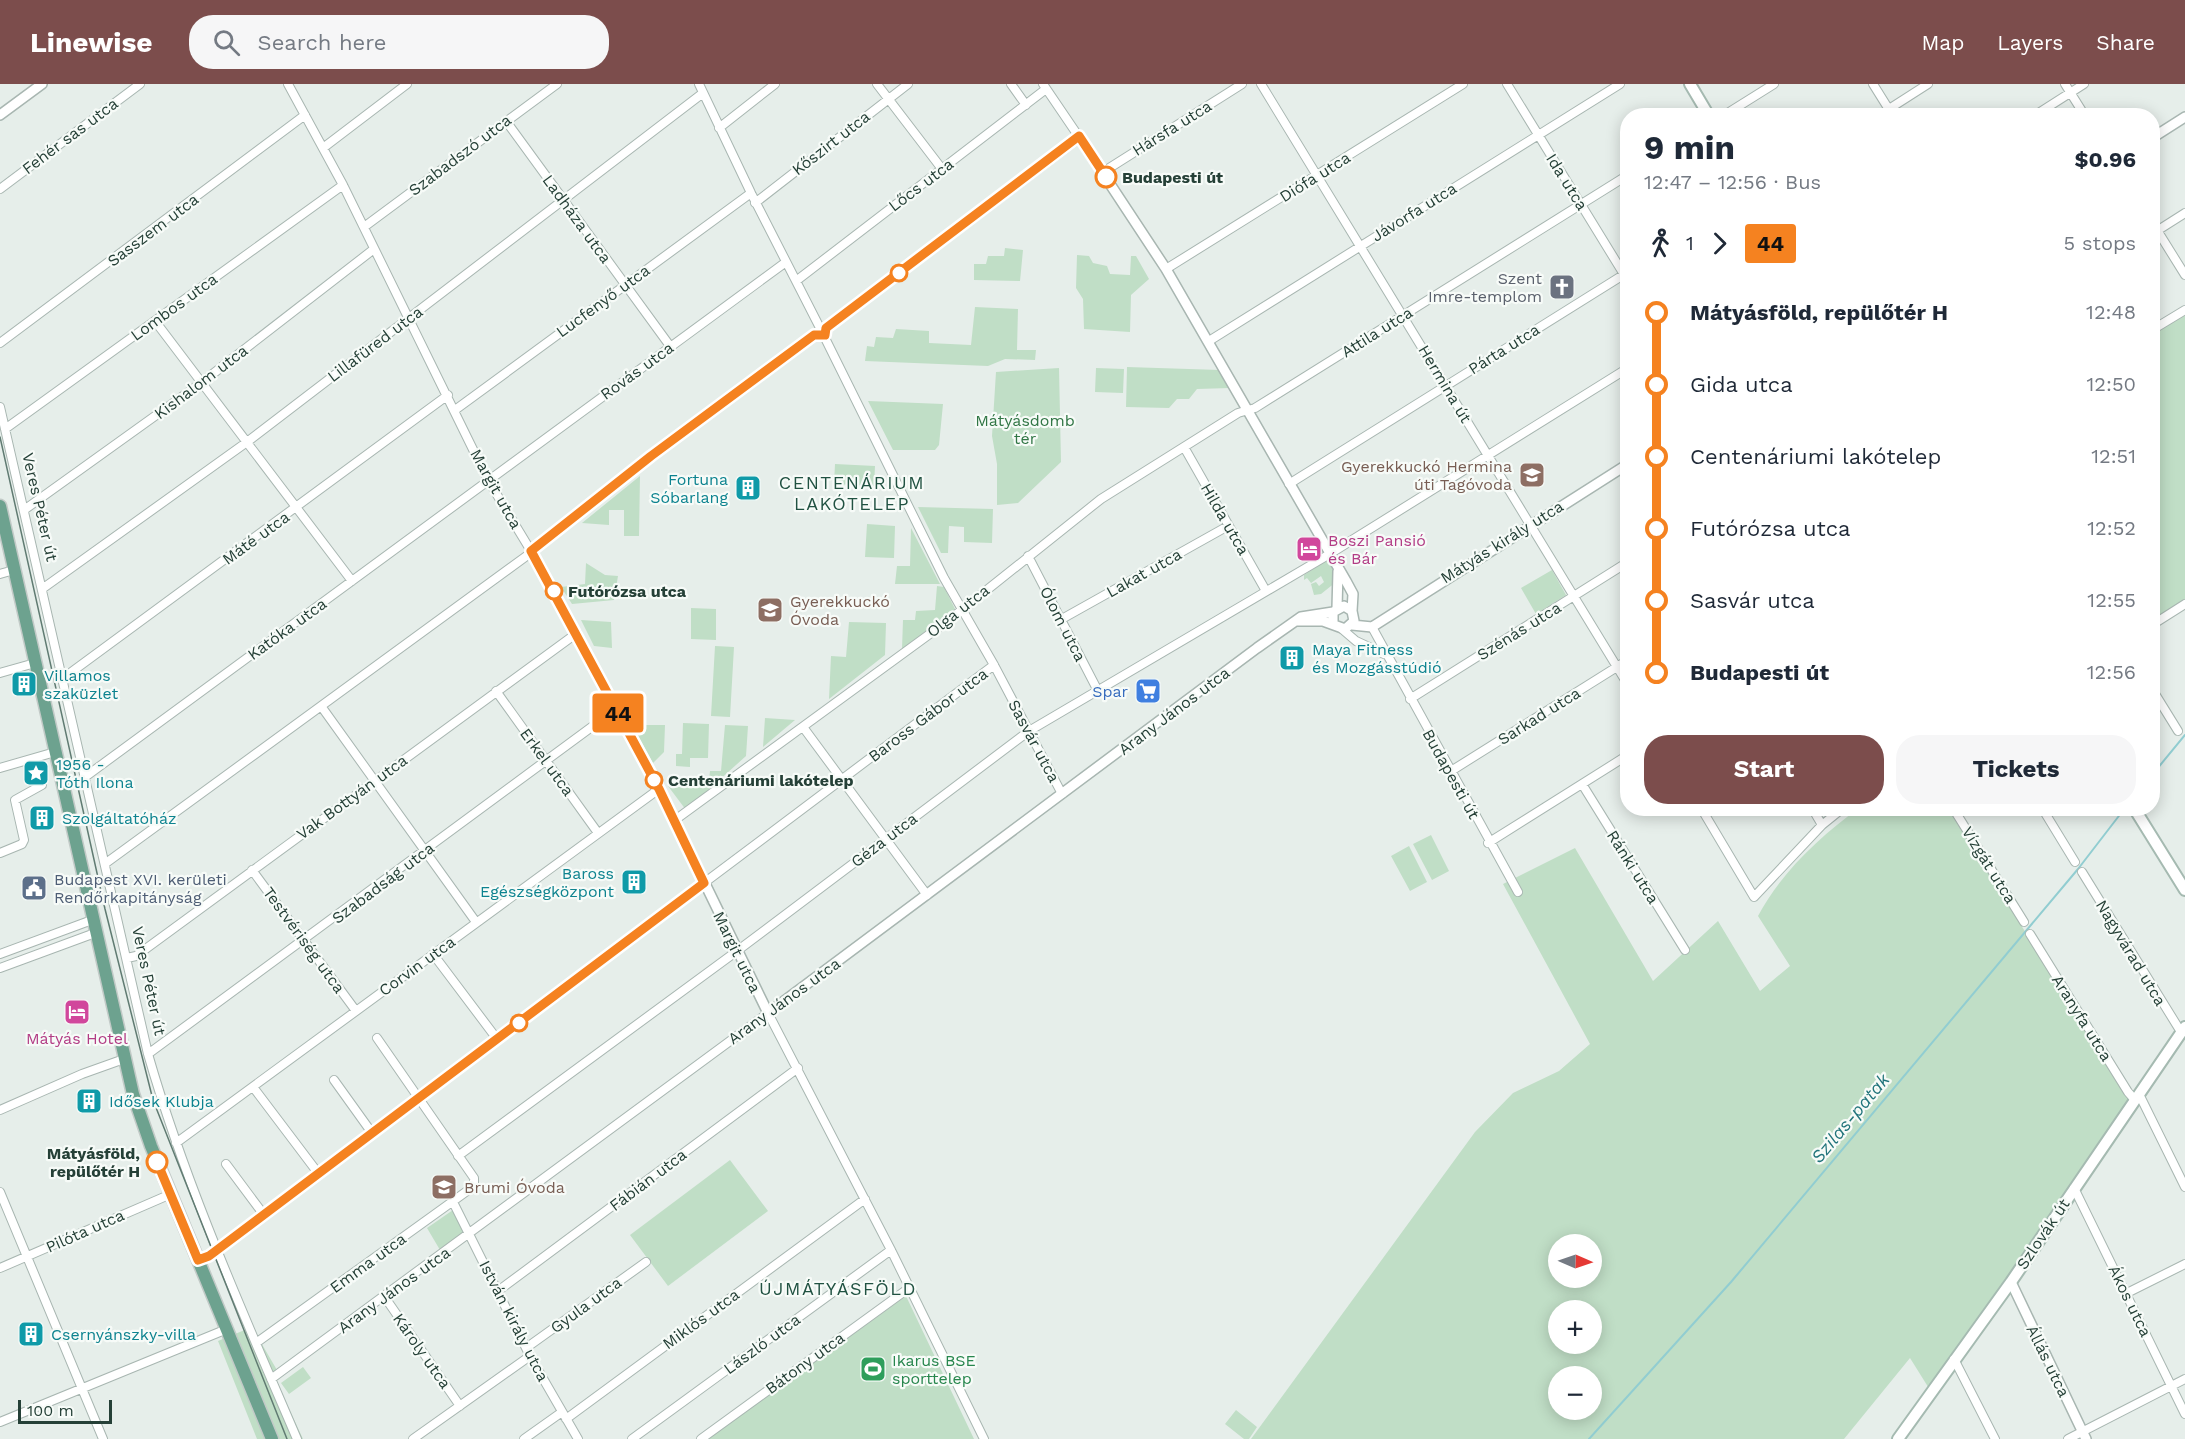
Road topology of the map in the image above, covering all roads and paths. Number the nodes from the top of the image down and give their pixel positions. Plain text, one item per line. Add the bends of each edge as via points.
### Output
1 (42, 84) edge
2 (140, 84) edge
3 (288, 84) edge
4 (407, 84) edge
5 (557, 84) edge
6 (699, 84) edge
7 (774, 84) edge
8 (877, 84) edge
9 (908, 84) edge
10 (1011, 84) edge
11 (1242, 84) edge
12 (1261, 84) edge
13 (1463, 84) edge
14 (1507, 84) edge
15 (1620, 84) edge
16 (1690, 84) edge
17 (1774, 84) edge
18 (1873, 84) edge
19 (1928, 84) edge
20 (2065, 84) edge
21 (2084, 84) edge
22 (1044, 87) edge
23 (703, 93) junction
24 (2070, 93) junction
25 (888, 99) junction
26 (1026, 105) junction
27 (1704, 108) edge
28 (1736, 108) edge
29 (1888, 108) edge
30 (1895, 108) edge
31 (2047, 108) edge
32 (2080, 108) edge
33 (305, 115) junction
34 (0, 116) edge
35 (2185, 117) edge
36 (506, 121) junction
37 (719, 128) junction
38 (2160, 133) edge
39 (1538, 135) junction
40 (1079, 136) junction
41 (322, 148) junction
42 (942, 169) junction
43 (1103, 172) junction
44 (1317, 176) junction
45 (1620, 180) edge
46 (343, 185) junction
47 (0, 189) edge
48 (750, 193) junction
49 (564, 201) junction
50 (755, 202) junction
51 (1581, 204) junction
52 (2185, 213) edge
53 (364, 227) junction
54 (2160, 229) edge
55 (2160, 239) edge
56 (1361, 245) junction
57 (374, 249) junction
58 (786, 262) junction
59 (1620, 266) edge
60 (1166, 269) junction
61 (2185, 275) edge
62 (1620, 280) edge
63 (796, 281) junction
64 (625, 285) junction
65 (2185, 310) edge
66 (1403, 315) junction
67 (409, 318) junction
68 (155, 321) junction
69 (2160, 325) edge
70 (821, 331) junction
71 (1209, 341) junction
72 (0, 343) edge
73 (670, 346) junction
74 (1620, 373) edge
75 (201, 383) junction
76 (1446, 385) junction
77 (448, 395) junction
78 (0, 407) edge
79 (455, 410) junction
80 (1247, 410) junction
81 (5, 429) junction
82 (247, 442) junction
83 (1184, 447) junction
84 (1488, 455) junction
85 (1620, 469) edge
86 (488, 480) junction
87 (1289, 484) junction
88 (0, 506) edge
89 (297, 508) junction
90 (24, 510) junction
91 (1530, 524) junction
92 (1228, 526) junction
93 (531, 552) junction
94 (1329, 555) junction
95 (1028, 556) junction
96 (1620, 567) edge
97 (14, 570) junction
98 (1338, 571) junction
99 (0, 574) edge
100 (352, 581) junction
101 (42, 589) junction
102 (1266, 591) junction
103 (1574, 597) junction
104 (2185, 604) edge
105 (961, 608) junction
106 (1335, 610) junction
107 (1060, 620) junction
108 (2160, 620) edge
109 (1296, 621) junction
110 (1350, 622) junction
111 (1333, 623) junction
112 (1375, 625) junction
113 (576, 633) junction
114 (1386, 655) junction
115 (35, 663) junction
116 (994, 665) junction
117 (1620, 665) edge
118 (1617, 667) junction
119 (1620, 672) edge
120 (0, 673) edge
121 (62, 679) junction
122 (496, 691) junction
123 (1098, 691) junction
124 (1410, 699) junction
125 (2160, 702) edge
126 (321, 706) junction
127 (616, 709) junction
128 (803, 728) junction
129 (1029, 731) junction
130 (2178, 731) dead end
131 (55, 752) junction
132 (36, 758) junction
133 (1620, 760) edge
134 (547, 762) junction
135 (0, 768) edge
136 (1451, 771) junction
137 (85, 777) junction
138 (842, 779) junction
139 (374, 781) junction
140 (1582, 784) junction
141 (659, 789) junction
142 (1062, 794) junction
143 (1706, 816) edge
144 (1817, 816) edge
145 (1834, 816) edge
146 (1958, 816) edge
147 (2048, 816) edge
148 (2139, 816) edge
149 (675, 820) junction
150 (1822, 825) junction
151 (598, 833) junction
152 (886, 839) junction
153 (1488, 843) junction
154 (425, 851) junction
155 (0, 853) edge
156 (2075, 862) dead end
157 (106, 863) junction
158 (252, 870) junction
159 (2082, 872) dead end
160 (704, 883) junction
161 (2185, 890) edge
162 (1518, 892) dead end
163 (927, 895) junction
164 (92, 920) junction
165 (476, 921) junction
166 (2024, 922) dead end
167 (95, 933) junction
168 (2030, 934) dead end
169 (304, 941) junction
170 (1685, 950) dead end
171 (736, 951) junction
172 (0, 954) edge
173 (433, 954) junction
174 (127, 958) junction
175 (0, 968) edge
176 (356, 1011) junction
177 (768, 1013) junction
178 (2183, 1030) edge
179 (377, 1038) dead end
180 (497, 1039) junction
181 (148, 1054) junction
182 (124, 1059) junction
183 (798, 1068) junction
184 (334, 1080) dead end
185 (253, 1086) junction
186 (2137, 1097) junction
187 (419, 1098) junction
188 (0, 1110) edge
189 (372, 1133) junction
190 (176, 1143) junction
191 (458, 1156) junction
192 (226, 1164) dead end
193 (318, 1173) junction
194 (2185, 1187) edge
195 (2074, 1188) junction
196 (0, 1192) edge
197 (171, 1194) junction
198 (865, 1199) junction
199 (453, 1202) junction
200 (264, 1215) junction
201 (470, 1234) junction
202 (218, 1249) junction
203 (891, 1250) junction
204 (26, 1257) junction
205 (198, 1260) junction
206 (645, 1262) dead end
207 (2185, 1264) edge
208 (0, 1268) edge
209 (2011, 1282) junction
210 (909, 1288) junction
211 (498, 1291) junction
212 (2127, 1293) junction
213 (384, 1296) junction
214 (227, 1329) junction
215 (256, 1343) junction
216 (528, 1352) junction
217 (1954, 1359) junction
218 (272, 1379) junction
219 (2185, 1380) edge
220 (2172, 1386) junction
221 (81, 1389) junction
222 (460, 1406) junction
223 (2185, 1414) edge
224 (564, 1416) junction
225 (0, 1422) edge
226 (2085, 1435) edge
227 (1901, 1438) edge
228 (103, 1439) edge
229 (272, 1439) edge
230 (297, 1439) edge
231 (413, 1439) edge
232 (524, 1439) edge
233 (578, 1439) edge
234 (632, 1439) edge
235 (701, 1439) edge
236 (984, 1439) edge
237 (1995, 1439) edge
238 (2068, 1439) edge

1 - 34 street
2 - 47 street, Fehér sas utca
3 - 33 street, Margit utca
4 - 41 street
5 - 36 street, Szabadszó utca
6 - 23 street, Sasvár utca
7 - 37 street
8 - 25 street
9 - 25 street, Kőszirt utca
10 - 26 street
11 - 43 street, Hársfa utca
12 - 44 street, Hermina út
13 - 44 street, Diófa utca
14 - 39 street, Ida utca
15 - 39 street, Jávorfa utca
16 - 27 main road
17 - 28 street
18 - 29 street
19 - 30 street
20 - 24 street
21 - 24 street
22 - 26 street, Lőcs utca
22 - 40 street
23 - 37 street, Sasvár utca
23 - 49 street, Lillafüred utca
24 - 31 street
24 - 32 street
25 - 42 street
25 - 50 street, Kőszirt utca
26 - 42 street, Lőcs utca
33 - 41 street, Margit utca
33 - 72 street, Sasszem utca
35 - 38 street
36 - 49 street, Ladháza utca
36 - 53 street, Szabadszó utca
37 - 48 street, Sasvár utca
39 - 51 street, Ida utca
39 - 56 street, Jávorfa utca
40 - 43 street
40 - 70 street
41 - 46 street, Margit utca
42 - 63 street, Lőcs utca
43 - 60 street
44 - 56 street, Hermina út
44 - 60 street, Diófa utca
45 - 51 street, Attila utca
46 - 53 street, Margit utca
46 - 68 street, Lombos utca
48 - 50 street, Sasvár utca
48 - 64 street, Lucfenyő utca
49 - 64 street, Ladháza utca
49 - 67 street, Lillafüred utca
50 - 58 street, Sasvár utca
51 - 59 street, Ida utca
51 - 66 street, Attila utca
52 - 54 street
53 - 57 street, Margit utca
55 - 61 street
56 - 66 street, Hermina út
56 - 71 street, Jávorfa utca
57 - 67 street, Margit utca
57 - 75 street, Kishalom utca
58 - 63 street, Sasvár utca
58 - 73 street, Rovás utca
60 - 71 street
62 - 76 street, Párta utca
63 - 70 street, Sasvár utca
64 - 73 street, Ladháza utca
64 - 79 street, Lucfenyő utca
65 - 69 street
66 - 76 street, Hermina út
66 - 80 street, Attila utca
67 - 77 street, Margit utca
67 - 82 street, Lillafüred utca
68 - 75 street
68 - 81 street, Lombos utca
70 - 93 street via 651,456
70 - 105 street, Sasvár utca
71 - 80 street
73 - 86 street, Rovás utca
74 - 84 street, Géza utca
75 - 82 street
75 - 90 street, Kishalom utca
76 - 84 street, Hermina út
76 - 87 street, Párta utca
77 - 79 street, Margit utca
77 - 89 street, Máté utca
78 - 81 street, Veres Péter út
79 - 86 street, Margit utca
80 - 83 street, Olga utca
80 - 87 street
81 - 90 street, Veres Péter út
82 - 89 street
82 - 101 street, Lillafüred utca
83 - 92 street, Hilda utca
83 - 95 street, Olga utca via 1101,500
84 - 91 street, Hermina út
84 - 94 street, Géza utca
85 - 91 street, Mátyás király utca
86 - 93 street, Margit utca
86 - 100 street, Katóka utca
87 - 94 street
88 - 97 main road
89 - 100 street
89 - 121 street, Máté utca
90 - 101 street, Veres Péter út
91 - 103 street, Hermina út
91 - 112 street, Mátyás király utca
92 - 102 street, Hilda utca
92 - 107 street, Lakat utca
93 - 113 street, Margit utca
93 - 126 street
94 - 98 street
94 - 102 street, Géza utca
95 - 105 street, Olga utca
95 - 107 street, Ólom utca
96 - 103 street, Szénás utca
97 - 99 street
97 - 115 main road
98 - 106 street
98 - 110 street via 1353,594
100 - 137 street, Katóka utca
101 - 121 street, Veres Péter út
102 - 123 street, Géza utca
103 - 118 street, Hermina út
103 - 124 street, Szénás utca
104 - 108 street
105 - 116 street, Sasvár utca
105 - 128 street, Olga utca
106 - 109 street, Arany János utca
106 - 110 street via 1344,606
106 - 111 street
107 - 123 street, Ólom utca
109 - 111 street
109 - 142 street, Arany János utca
110 - 111 street
110 - 112 street
110 - 114 street via 1356,640
112 - 114 street, Budapesti út
113 - 122 street, Vak Bottyán utca
113 - 127 street, Margit utca
114 - 124 street, Budapesti út
115 - 120 street
115 - 131 main road
116 - 129 street, Sasvár utca
116 - 138 street, Baross Gábor utca
117 - 118 street, Sarkad utca
118 - 119 street, Hermina út
118 - 136 street, Sarkad utca
121 - 137 street, Veres Péter út
122 - 134 street, Erkel utca
122 - 139 street, Vak Bottyán utca
123 - 129 street, Géza utca
124 - 136 street, Budapesti út
125 - 130 street
126 - 139 street
126 - 157 street
127 - 134 street, Szabadság utca
127 - 141 street, Margit utca
128 - 138 street
128 - 149 street, Olga utca
129 - 142 street, Sasvár utca
129 - 152 street, Géza utca
131 - 132 street
131 - 164 main road
132 - 135 street
132 - 155 street via 42,785 15,800 24,840
133 - 140 street
134 - 151 street, Erkel utca
134 - 154 street, Szabadság utca
136 - 153 street, Budapesti út
137 - 157 street, Veres Péter út
138 - 152 street
138 - 160 street, Baross Gábor utca
139 - 154 street
139 - 158 street, Vak Bottyán utca
140 - 153 street
140 - 170 street, Ránki utca
141 - 149 street, Margit utca
141 - 151 street, Corvin utca
142 - 163 street, Arany János utca
143 - 150 street via 1754,897
144 - 150 street
145 - 150 street
146 - 166 street, Vízgát utca
147 - 156 street
148 - 161 main road
149 - 160 street, Margit utca
151 - 165 street, Corvin utca
152 - 163 street
152 - 171 street, Géza utca
153 - 162 street, Budapesti út
154 - 165 street
154 - 169 street, Szabadság utca
157 - 174 street, Veres Péter út
158 - 169 street, Testvériség utca
158 - 174 street, Vak Bottyán utca via 136,956
159 - 178 street, Nagyvárad utca
160 - 171 street, Margit utca
160 - 180 street, Baross Gábor utca
163 - 177 street, Arany János utca
164 - 167 main road
164 - 172 street
165 - 173 street, Corvin utca
167 - 175 street
167 - 182 main road
168 - 186 street, Aranyfa utca via 2128,1092
169 - 176 street, Testvériség utca
169 - 181 street, Szabadság utca
171 - 177 street, Margit utca
171 - 191 street, Géza utca
173 - 176 street, Corvin utca
173 - 180 street
174 - 181 street, Veres Péter út
176 - 185 street, Corvin utca
177 - 183 street, Margit utca
177 - 201 street, Arany János utca
178 - 186 main road, Szlovák út
179 - 187 street
180 - 187 street, Baross Gábor utca
181 - 190 street, Veres Péter út
182 - 188 street
182 - 197 main road via 137,1107
183 - 198 street, Margit utca
183 - 211 street, Fábián utca
184 - 189 street
185 - 190 street, Corvin utca
185 - 193 street
186 - 194 street, Aranyfa utca
186 - 195 main road, Szlovák út
187 - 189 street, Baross Gábor utca
187 - 191 street
189 - 193 street, Baross Gábor utca
190 - 202 street, Veres Péter út
191 - 199 street, Emma utca via 474,1178 474,1185
192 - 200 street
193 - 200 street, Baross Gábor utca
195 - 209 main road, Szlovák út
195 - 212 street, Ákos utca
196 - 204 street
197 - 204 street, Pilóta utca
197 - 205 main road
198 - 203 street, Margit utca
198 - 224 street, Miklós utca
199 - 201 street, István király utca
199 - 215 street, Emma utca
200 - 202 street, Baross Gábor utca
201 - 211 street, István király utca
201 - 213 street, Arany János utca
202 - 205 street, Baross Gábor utca
202 - 215 street, Veres Péter út
203 - 210 street, Margit utca
203 - 234 street, László utca
204 - 208 street, Pilóta utca
204 - 221 street
205 - 214 main road
206 - 216 street, Gyula utca
207 - 212 street
209 - 217 main road, Szlovák út
209 - 226 street, Állás utca
210 - 235 street, Bátony utca
210 - 236 street, Margit utca
211 - 216 street, István király utca
212 - 220 street, Ákos utca
213 - 218 street, Arany János utca
213 - 222 street, Károly utca
214 - 221 street
214 - 229 main road
215 - 218 street, Veres Péter út
216 - 222 street, Gyula utca
216 - 224 street, István király utca
217 - 227 main road, Szlovák út
217 - 237 street
218 - 230 street, Veres Péter út
219 - 220 street
220 - 223 street, Ákos utca
220 - 226 street
221 - 225 street
221 - 228 street
222 - 231 street, Gyula utca
224 - 232 street, Miklós utca
224 - 233 street, István király utca
226 - 238 street

